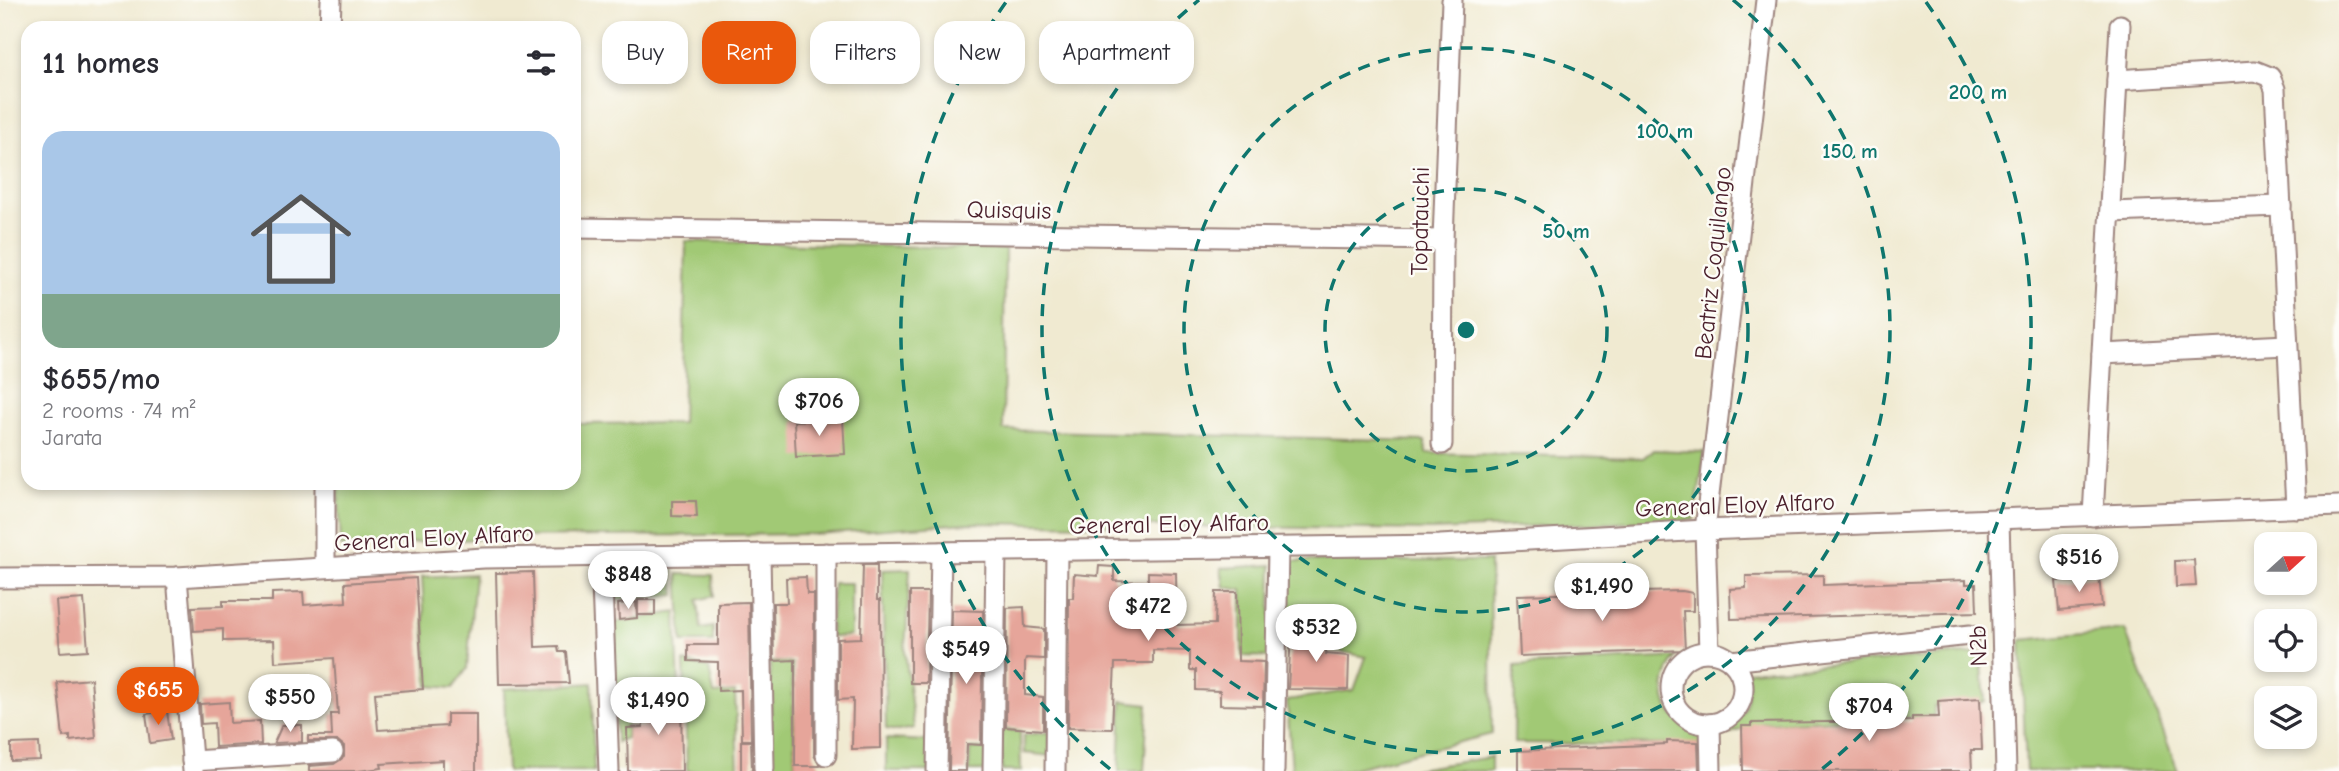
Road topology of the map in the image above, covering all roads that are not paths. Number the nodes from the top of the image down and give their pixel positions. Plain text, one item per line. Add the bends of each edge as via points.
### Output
1 (331, 0) edge
2 (1452, 0) edge
3 (1766, 0) edge
4 (330, 21) edge
5 (2120, 25) dead end
6 (2117, 80) junction
7 (2281, 206) junction
8 (2110, 212) junction
9 (581, 228) edge
10 (1443, 240) junction
11 (2287, 345) junction
12 (2102, 354) junction
13 (1442, 444) dead end
14 (325, 490) edge
15 (2339, 506) edge
16 (2296, 508) junction
17 (2093, 516) junction
18 (1999, 520) junction
19 (1705, 530) junction
20 (1278, 548) junction
21 (1057, 550) junction
22 (996, 551) junction
23 (941, 552) junction
24 (760, 554) junction
25 (826, 554) junction
26 (601, 556) junction
27 (326, 567) junction
28 (177, 576) junction
29 (0, 578) edge
30 (1970, 635) dead end
31 (1709, 652) junction
32 (1731, 661) junction
33 (1710, 724) junction
34 (333, 752) dead end
35 (826, 755) dead end
36 (193, 766) edge
37 (764, 768) dead end
38 (610, 771) edge
39 (937, 771) edge
40 (993, 771) edge
41 (1055, 771) edge
42 (1274, 771) edge
43 (1712, 771) edge
44 (2006, 771) edge

1 - 4 street
2 - 10 street, Topatauchi
3 - 19 street, Beatriz Coquilango
5 - 6 street
6 - 7 street via 2255,71 2270,77
6 - 8 street
7 - 8 street
7 - 11 street
8 - 12 street
9 - 10 street, Quisquis
10 - 13 street, Topatauchi
11 - 12 street
11 - 16 street
12 - 17 street
14 - 27 street
15 - 16 street, General Eloy Alfaro
16 - 17 street, General Eloy Alfaro
17 - 18 street, General Eloy Alfaro
18 - 19 street, General Eloy Alfaro
18 - 44 street, N2b
19 - 20 street, General Eloy Alfaro via 1440,545
19 - 31 street, Beatriz Coquilango
20 - 21 street, General Eloy Alfaro
20 - 42 street
21 - 22 street, General Eloy Alfaro
21 - 41 street
22 - 23 street, General Eloy Alfaro
22 - 40 street
23 - 25 street, General Eloy Alfaro
23 - 39 street
24 - 25 street, General Eloy Alfaro
24 - 26 street, General Eloy Alfaro
24 - 37 street
25 - 35 street
26 - 27 street, General Eloy Alfaro
26 - 38 street
27 - 28 street, General Eloy Alfaro
28 - 29 street, General Eloy Alfaro
28 - 36 street
30 - 32 street
31 - 32 street
31 - 33 street via 1697,653 1678,666 1671,688 1679,711 1698,723
32 - 33 street via 1742,681 1739,705 1732,715
33 - 43 street
34 - 36 street

